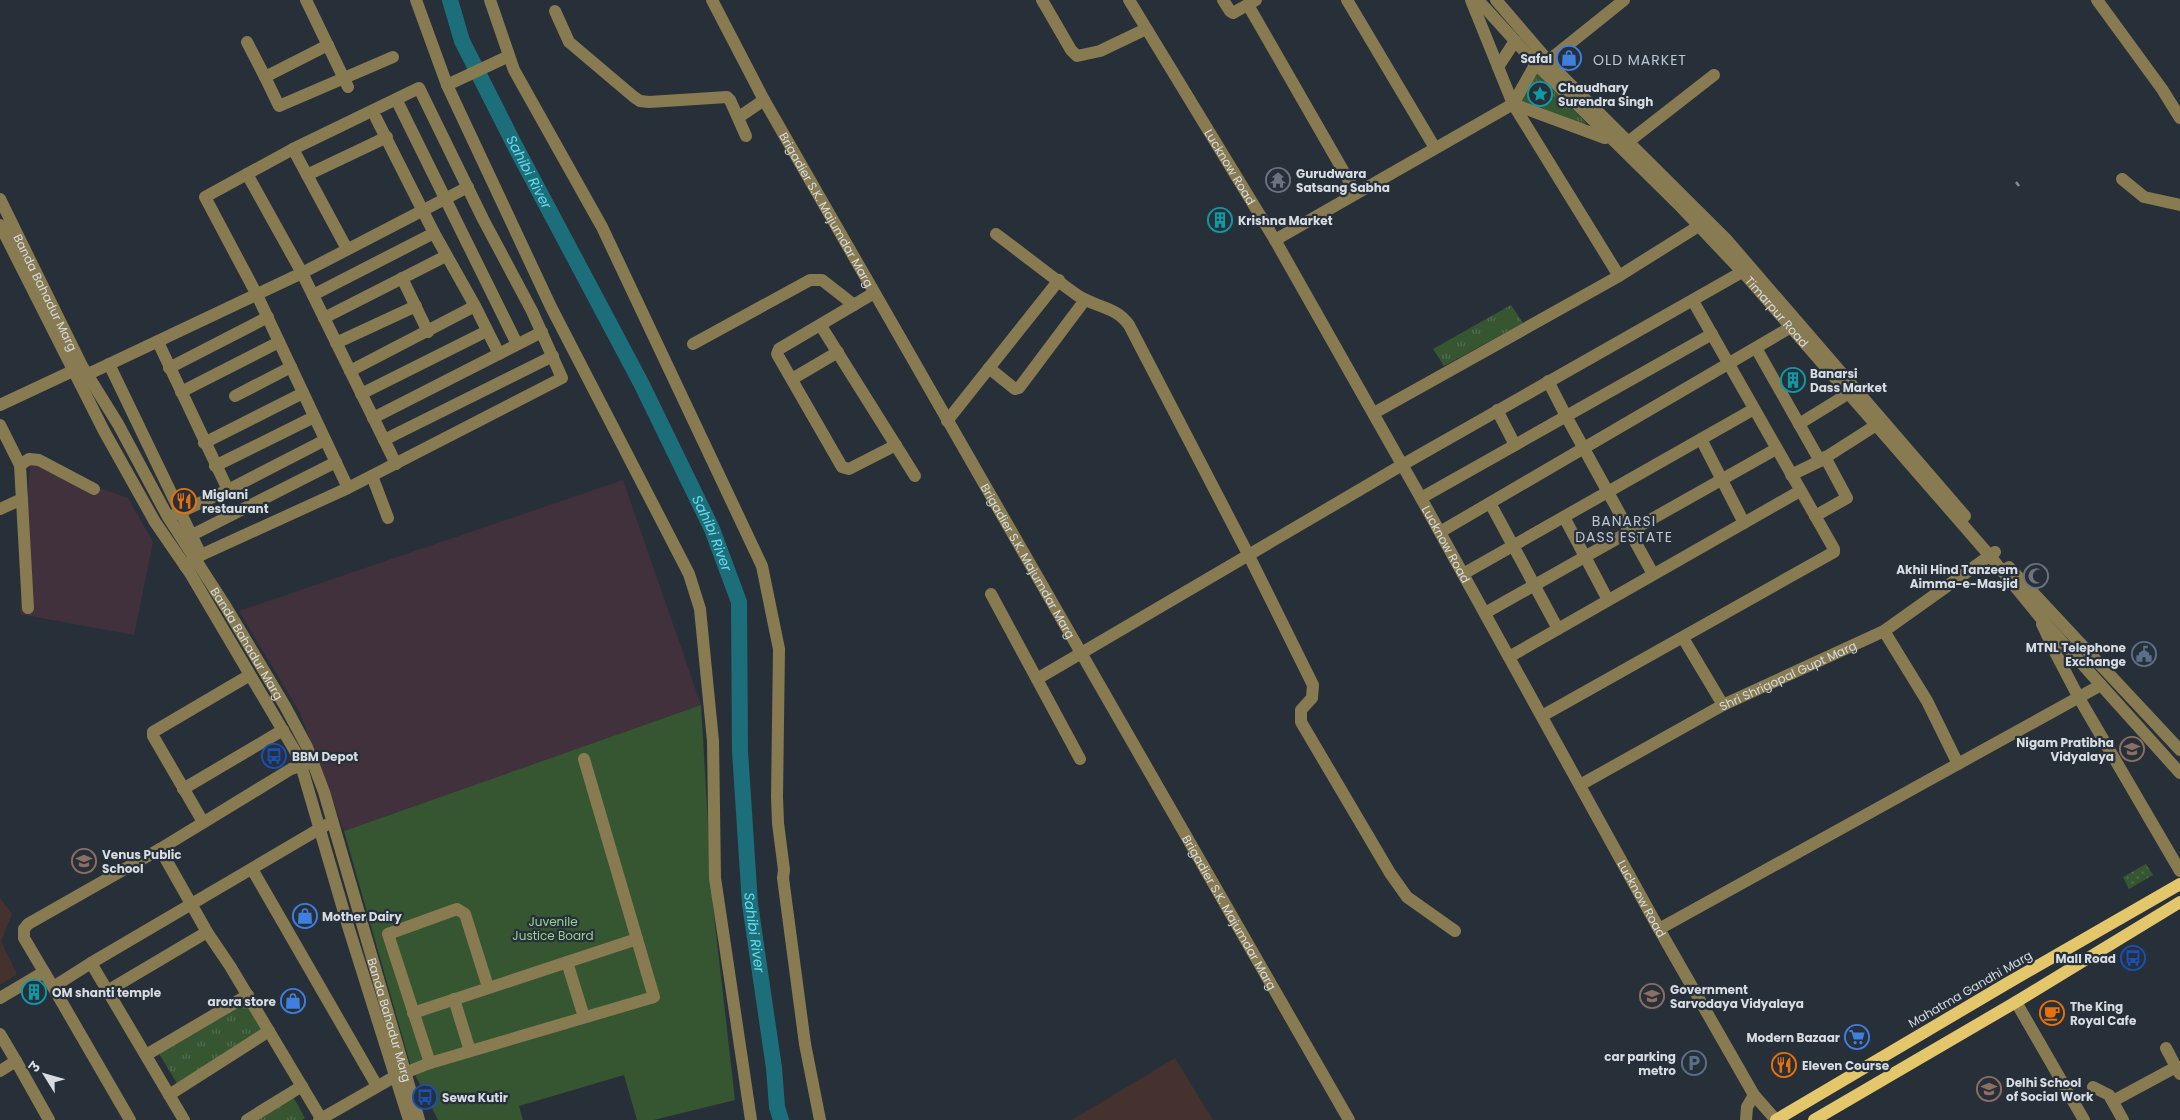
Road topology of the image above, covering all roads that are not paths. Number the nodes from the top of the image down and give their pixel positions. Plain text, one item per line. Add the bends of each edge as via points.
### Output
1 (306, 0) edge
2 (416, 0) edge
3 (490, 0) edge
4 (712, 0) edge
5 (1042, 0) edge
6 (1129, 0) edge
7 (1223, 0) edge
8 (1347, 0) edge
9 (1471, 0) edge
10 (1478, 0) edge
11 (1496, 0) edge
12 (1624, 0) edge
13 (2097, 0) edge
14 (1252, 2) edge
15 (555, 11) dead end
16 (1146, 29) junction
17 (1515, 41) junction
18 (247, 42) dead end
19 (328, 45) junction
20 (509, 56) junction
21 (393, 57) dead end
22 (1542, 59) junction
23 (1498, 66) junction
24 (1714, 75) dead end
25 (265, 77) junction
26 (346, 83) junction
27 (450, 84) junction
28 (764, 100) junction
29 (398, 104) dead end
30 (1513, 104) junction
31 (739, 117) junction
32 (376, 118) dead end
33 (2180, 118) edge
34 (746, 136) dead end
35 (387, 137) junction
36 (1610, 140) junction
37 (1628, 142) junction
38 (1435, 148) junction
39 (293, 149) junction
40 (247, 174) junction
41 (307, 175) junction
42 (2122, 179) dead end
43 (468, 187) junction
44 (1356, 193) junction
45 (446, 198) junction
46 (0, 199) edge
47 (2180, 205) edge
48 (422, 210) junction
49 (1704, 223) junction
50 (0, 226) edge
51 (434, 233) junction
52 (996, 234) dead end
53 (1275, 240) junction
54 (347, 249) junction
55 (446, 256) junction
56 (1747, 270) junction
57 (302, 273) junction
58 (1619, 276) junction
59 (402, 278) junction
60 (1059, 280) junction
61 (874, 293) junction
62 (257, 294) junction
63 (313, 295) junction
64 (1086, 300) junction
65 (1693, 301) junction
66 (854, 305) junction
67 (416, 306) junction
68 (475, 306) junction
69 (268, 317) junction
70 (324, 318) junction
71 (1795, 325) junction
72 (821, 326) junction
73 (487, 331) junction
74 (428, 332) junction
75 (542, 332) junction
76 (1712, 334) junction
77 (158, 342) junction
78 (279, 342) junction
79 (336, 343) junction
80 (517, 344) junction
81 (693, 344) dead end
82 (1756, 348) junction
83 (838, 352) junction
84 (499, 354) junction
85 (552, 356) junction
86 (110, 364) junction
87 (1729, 364) junction
88 (291, 367) junction
89 (169, 368) junction
90 (989, 368) junction
91 (350, 371) junction
92 (80, 373) junction
93 (792, 379) junction
94 (1548, 381) junction
95 (1852, 391) junction
96 (181, 392) junction
97 (303, 393) junction
98 (361, 394) junction
99 (235, 396) dead end
100 (0, 405) edge
101 (1754, 409) junction
102 (1497, 410) junction
103 (1374, 413) junction
104 (314, 416) junction
105 (1566, 416) junction
106 (373, 418) junction
107 (947, 421) junction
108 (1879, 423) junction
109 (1800, 424) junction
110 (0, 425) edge
111 (1701, 439) junction
112 (325, 440) junction
113 (384, 440) junction
114 (204, 443) junction
115 (1515, 444) junction
116 (896, 445) junction
117 (1584, 449) junction
118 (1776, 449) junction
119 (1823, 459) junction
120 (336, 462) junction
121 (20, 464) junction
122 (396, 464) junction
123 (1402, 464) junction
124 (215, 466) junction
125 (1791, 475) junction
126 (372, 476) junction
127 (915, 476) dead end
128 (1723, 479) junction
129 (348, 488) junction
130 (94, 489) dead end
131 (228, 490) junction
132 (1800, 491) junction
133 (1607, 493) junction
134 (1421, 498) junction
135 (22, 499) junction
136 (1490, 504) junction
137 (0, 508) edge
138 (182, 512) junction
139 (1815, 516) junction
140 (168, 517) junction
141 (1564, 517) junction
142 (388, 518) dead end
143 (156, 522) junction
144 (1744, 522) junction
145 (1440, 532) junction
146 (1630, 532) junction
147 (192, 535) junction
148 (1514, 545) junction
149 (1992, 554) junction
150 (1249, 556) junction
151 (1585, 557) junction
152 (194, 560) junction
153 (1463, 574) junction
154 (1653, 574) junction
155 (1534, 586) junction
156 (991, 594) dead end
157 (1608, 600) junction
158 (28, 608) dead end
159 (2044, 612) junction
160 (1485, 613) junction
161 (1558, 629) junction
162 (1884, 631) junction
163 (1682, 638) junction
164 (1081, 654) junction
165 (1509, 657) junction
166 (250, 675) junction
167 (1037, 679) junction
168 (2101, 685) junction
169 (2079, 698) junction
170 (1723, 705) junction
171 (285, 706) junction
172 (273, 712) junction
173 (1542, 716) junction
174 (283, 730) junction
175 (2180, 750) edge
176 (1080, 759) dead end
177 (584, 760) dead end
178 (307, 763) junction
179 (1958, 764) junction
180 (2180, 773) edge
181 (1580, 785) junction
182 (183, 789) junction
183 (203, 822) junction
184 (332, 823) junction
185 (320, 828) junction
186 (160, 849) junction
187 (252, 870) junction
188 (2180, 871) edge
189 (2180, 884) edge
190 (2180, 902) edge
191 (192, 903) junction
192 (1660, 929) junction
193 (1456, 931) dead end
194 (208, 932) junction
195 (637, 939) junction
196 (567, 962) junction
197 (91, 963) junction
198 (44, 972) junction
199 (53, 987) junction
200 (488, 987) junction
201 (109, 990) junction
202 (248, 995) junction
203 (0, 998) edge
204 (454, 999) junction
205 (2016, 1002) junction
206 (413, 1013) junction
207 (584, 1017) junction
208 (269, 1031) junction
209 (0, 1034) edge
210 (2166, 1048) dead end
211 (470, 1051) junction
212 (146, 1055) junction
213 (16, 1061) junction
214 (430, 1063) junction
215 (0, 1071) edge
216 (2178, 1071) edge
217 (400, 1075) junction
218 (302, 1086) junction
219 (377, 1086) junction
220 (2093, 1087) dead end
221 (169, 1095) junction
222 (1754, 1095) junction
223 (2113, 1101) junction
224 (44, 1118) edge
225 (130, 1120) edge
226 (184, 1120) edge
227 (247, 1120) edge
228 (321, 1120) edge
229 (409, 1120) edge
230 (419, 1120) edge
231 (751, 1120) edge
232 (820, 1120) edge
233 (1349, 1120) edge
234 (1746, 1120) edge
235 (1776, 1120) edge
236 (1814, 1120) edge
237 (2084, 1120) edge
238 (2123, 1120) edge

1 - 19 street
2 - 27 street
3 - 20 street
4 - 28 street, Brigadier S.K. Majumdar Marg
5 - 16 street via 1071,50 1078,56 1100,51
6 - 16 street, Lucknow Road
7 - 14 street via 1233,13
8 - 38 street
9 - 23 street
10 - 17 street, Timarpur Road
11 - 22 street, Timarpur Road
12 - 22 street
13 - 33 street
14 - 44 street
15 - 31 street via 569,42 640,101 723,96 730,100
16 - 53 street, Lucknow Road
17 - 22 street, Timarpur Road
17 - 23 street
18 - 25 street
19 - 25 street
19 - 26 street
20 - 27 street
20 - 232 street via 602,226 762,566 779,649 777,797 783,878 805,1044
21 - 26 street
22 - 30 street
22 - 36 street, Timarpur Road
22 - 37 street, Timarpur Road
23 - 30 street
24 - 37 street
25 - 26 street via 279,106
27 - 231 street via 551,307 689,574 700,609 713,741 715,878
28 - 31 street
28 - 61 street, Brigadier S.K. Majumdar Marg
29 - 45 street
30 - 36 street
30 - 38 street
30 - 58 street
31 - 34 street
32 - 35 street
35 - 41 street
35 - 48 street
36 - 49 street, Timarpur Road
37 - 49 street, Timarpur Road
38 - 44 street
39 - 40 street
39 - 41 street
39 - 43 street via 419,88
40 - 57 street
40 - 62 street via 205,197
41 - 54 street
42 - 47 street via 2144,197
43 - 45 street
43 - 75 street
44 - 53 street
45 - 48 street
45 - 80 street
46 - 92 street, Banda Bahadur Marg
48 - 51 street
48 - 54 street
49 - 56 street, Timarpur Road
49 - 58 street
50 - 92 street, Banda Bahadur Marg
51 - 55 street
51 - 63 street
52 - 60 street
53 - 103 street, Lucknow Road
54 - 57 street
55 - 59 street
55 - 68 street
56 - 65 street
56 - 71 street, Timarpur Road
57 - 62 street
57 - 63 street
58 - 103 street
59 - 67 street
59 - 70 street
60 - 64 street
60 - 90 street
61 - 66 street
61 - 107 street, Brigadier S.K. Majumdar Marg
62 - 69 street
62 - 77 street
63 - 70 street
64 - 90 street via 1019,388 1015,389
64 - 150 street via 1116,311 1129,325
65 - 76 street
65 - 94 street
66 - 72 street
66 - 81 street via 822,280 810,280
67 - 74 street
67 - 79 street
68 - 73 street
68 - 74 street
69 - 78 street
69 - 89 street
70 - 79 street
71 - 82 street
71 - 95 street, Timarpur Road
72 - 83 street
72 - 93 street via 779,349 778,358
73 - 84 street
73 - 98 street
74 - 91 street
75 - 80 street
75 - 85 street
76 - 87 street
76 - 105 street
77 - 86 street
77 - 89 street
78 - 88 street
78 - 96 street
79 - 91 street
80 - 84 street
82 - 87 street
82 - 109 street
83 - 93 street
83 - 116 street
84 - 106 street
85 - 113 street
85 - 122 street via 561,380
86 - 92 street
86 - 138 street
87 - 101 street
87 - 117 street
88 - 97 street
88 - 99 street
89 - 96 street
90 - 107 street
91 - 98 street
92 - 100 street
92 - 140 street, Banda Bahadur Marg via 118,424
92 - 143 street, Banda Bahadur Marg
93 - 116 street via 842,467 849,469
94 - 102 street
94 - 105 street
95 - 108 street, Timarpur Road
95 - 109 street
96 - 114 street
97 - 104 street
97 - 114 street
98 - 106 street
101 - 111 street
101 - 118 street
102 - 115 street
102 - 123 street
103 - 123 street, Lucknow Road
104 - 112 street
104 - 124 street
105 - 115 street
105 - 117 street
106 - 113 street
107 - 164 street, Brigadier S.K. Majumdar Marg
108 - 119 street
108 - 149 street, Timarpur Road
109 - 119 street
110 - 121 street
111 - 128 street
111 - 133 street
112 - 120 street
112 - 131 street
113 - 122 street
114 - 124 street
115 - 134 street
116 - 127 street
117 - 133 street
117 - 136 street
118 - 125 street
118 - 128 street
119 - 125 street
119 - 139 street via 1847,498
120 - 129 street
120 - 147 street
121 - 130 street via 29,459 39,460
121 - 135 street
122 - 126 street
123 - 134 street, Lucknow Road
123 - 150 street
124 - 131 street
125 - 132 street
126 - 129 street
126 - 142 street
128 - 144 street
128 - 146 street
129 - 152 street
131 - 138 street
132 - 139 street
132 - 144 street
133 - 141 street
133 - 146 street
134 - 145 street, Lucknow Road
135 - 137 street
135 - 158 street
136 - 145 street
136 - 148 street
138 - 140 street
138 - 147 street
139 - 163 street via 1834,549 1831,555
140 - 143 street
140 - 152 street, Banda Bahadur Marg
141 - 148 street
141 - 151 street
143 - 152 street, Banda Bahadur Marg
144 - 154 street
145 - 153 street, Lucknow Road
146 - 151 street
146 - 154 street
147 - 152 street
148 - 153 street
148 - 155 street
149 - 159 street, Timarpur Road
149 - 162 street, Shri Shrigopal Gupt Marg
150 - 164 street
150 - 193 street via 1312,685 1312,698 1300,710 1301,722 1407,897
151 - 155 street
151 - 157 street
152 - 166 street, Banda Bahadur Marg
152 - 171 street, Banda Bahadur Marg
153 - 160 street, Lucknow Road
154 - 157 street
155 - 160 street
155 - 161 street
156 - 167 street
157 - 161 street
159 - 168 street, Timarpur Road
159 - 169 street via 2056,654
159 - 175 street, Timarpur Road
160 - 165 street, Lucknow Road
161 - 165 street
162 - 170 street, Shri Shrigopal Gupt Marg
162 - 179 street via 1926,701
163 - 170 street
163 - 173 street
164 - 167 street
164 - 233 street, Brigadier S.K. Majumdar Marg
165 - 173 street, Lucknow Road
166 - 172 street, Banda Bahadur Marg
166 - 182 street via 153,732
167 - 176 street
168 - 169 street
168 - 180 street, Timarpur Road
169 - 179 street
169 - 188 street
170 - 181 street, Shri Shrigopal Gupt Marg
171 - 172 street
171 - 178 street, Banda Bahadur Marg via 307,747
172 - 174 street, Banda Bahadur Marg
173 - 181 street, Lucknow Road
174 - 178 street, Banda Bahadur Marg
174 - 182 street
177 - 195 street
178 - 183 street via 291,769
178 - 184 street, Banda Bahadur Marg
178 - 185 street, Banda Bahadur Marg
179 - 192 street
181 - 192 street, Lucknow Road
182 - 183 street
183 - 186 street
184 - 185 street
184 - 217 street, Banda Bahadur Marg
185 - 187 street
185 - 217 street, Banda Bahadur Marg
186 - 191 street
186 - 198 street via 28,924 22,933
187 - 191 street
187 - 219 street
189 - 235 main road, Mahatma Gandhi Marg
190 - 205 main road
191 - 194 street
191 - 197 street
192 - 222 street, Lucknow Road
194 - 201 street
194 - 202 street
195 - 196 street
195 - 207 street via 654,997
196 - 200 street
196 - 207 street
197 - 199 street
197 - 201 street
198 - 199 street
198 - 203 street
199 - 225 street
200 - 204 street
200 - 206 street via 462,910 390,932 388,937
201 - 212 street
202 - 208 street
202 - 212 street
204 - 206 street
204 - 211 street
205 - 236 main road
205 - 237 street
206 - 214 street
207 - 211 street
208 - 218 street
208 - 221 street
209 - 213 street
210 - 216 street
211 - 214 street
212 - 221 street
213 - 215 street
213 - 224 street
214 - 217 street
216 - 223 street
217 - 219 street
217 - 229 street, Banda Bahadur Marg
217 - 230 street, Banda Bahadur Marg
218 - 227 street
218 - 228 street
219 - 228 street
220 - 223 street via 2109,1095
221 - 226 street
222 - 234 street via 1747,1107
222 - 235 street, Lucknow Road
223 - 238 street

